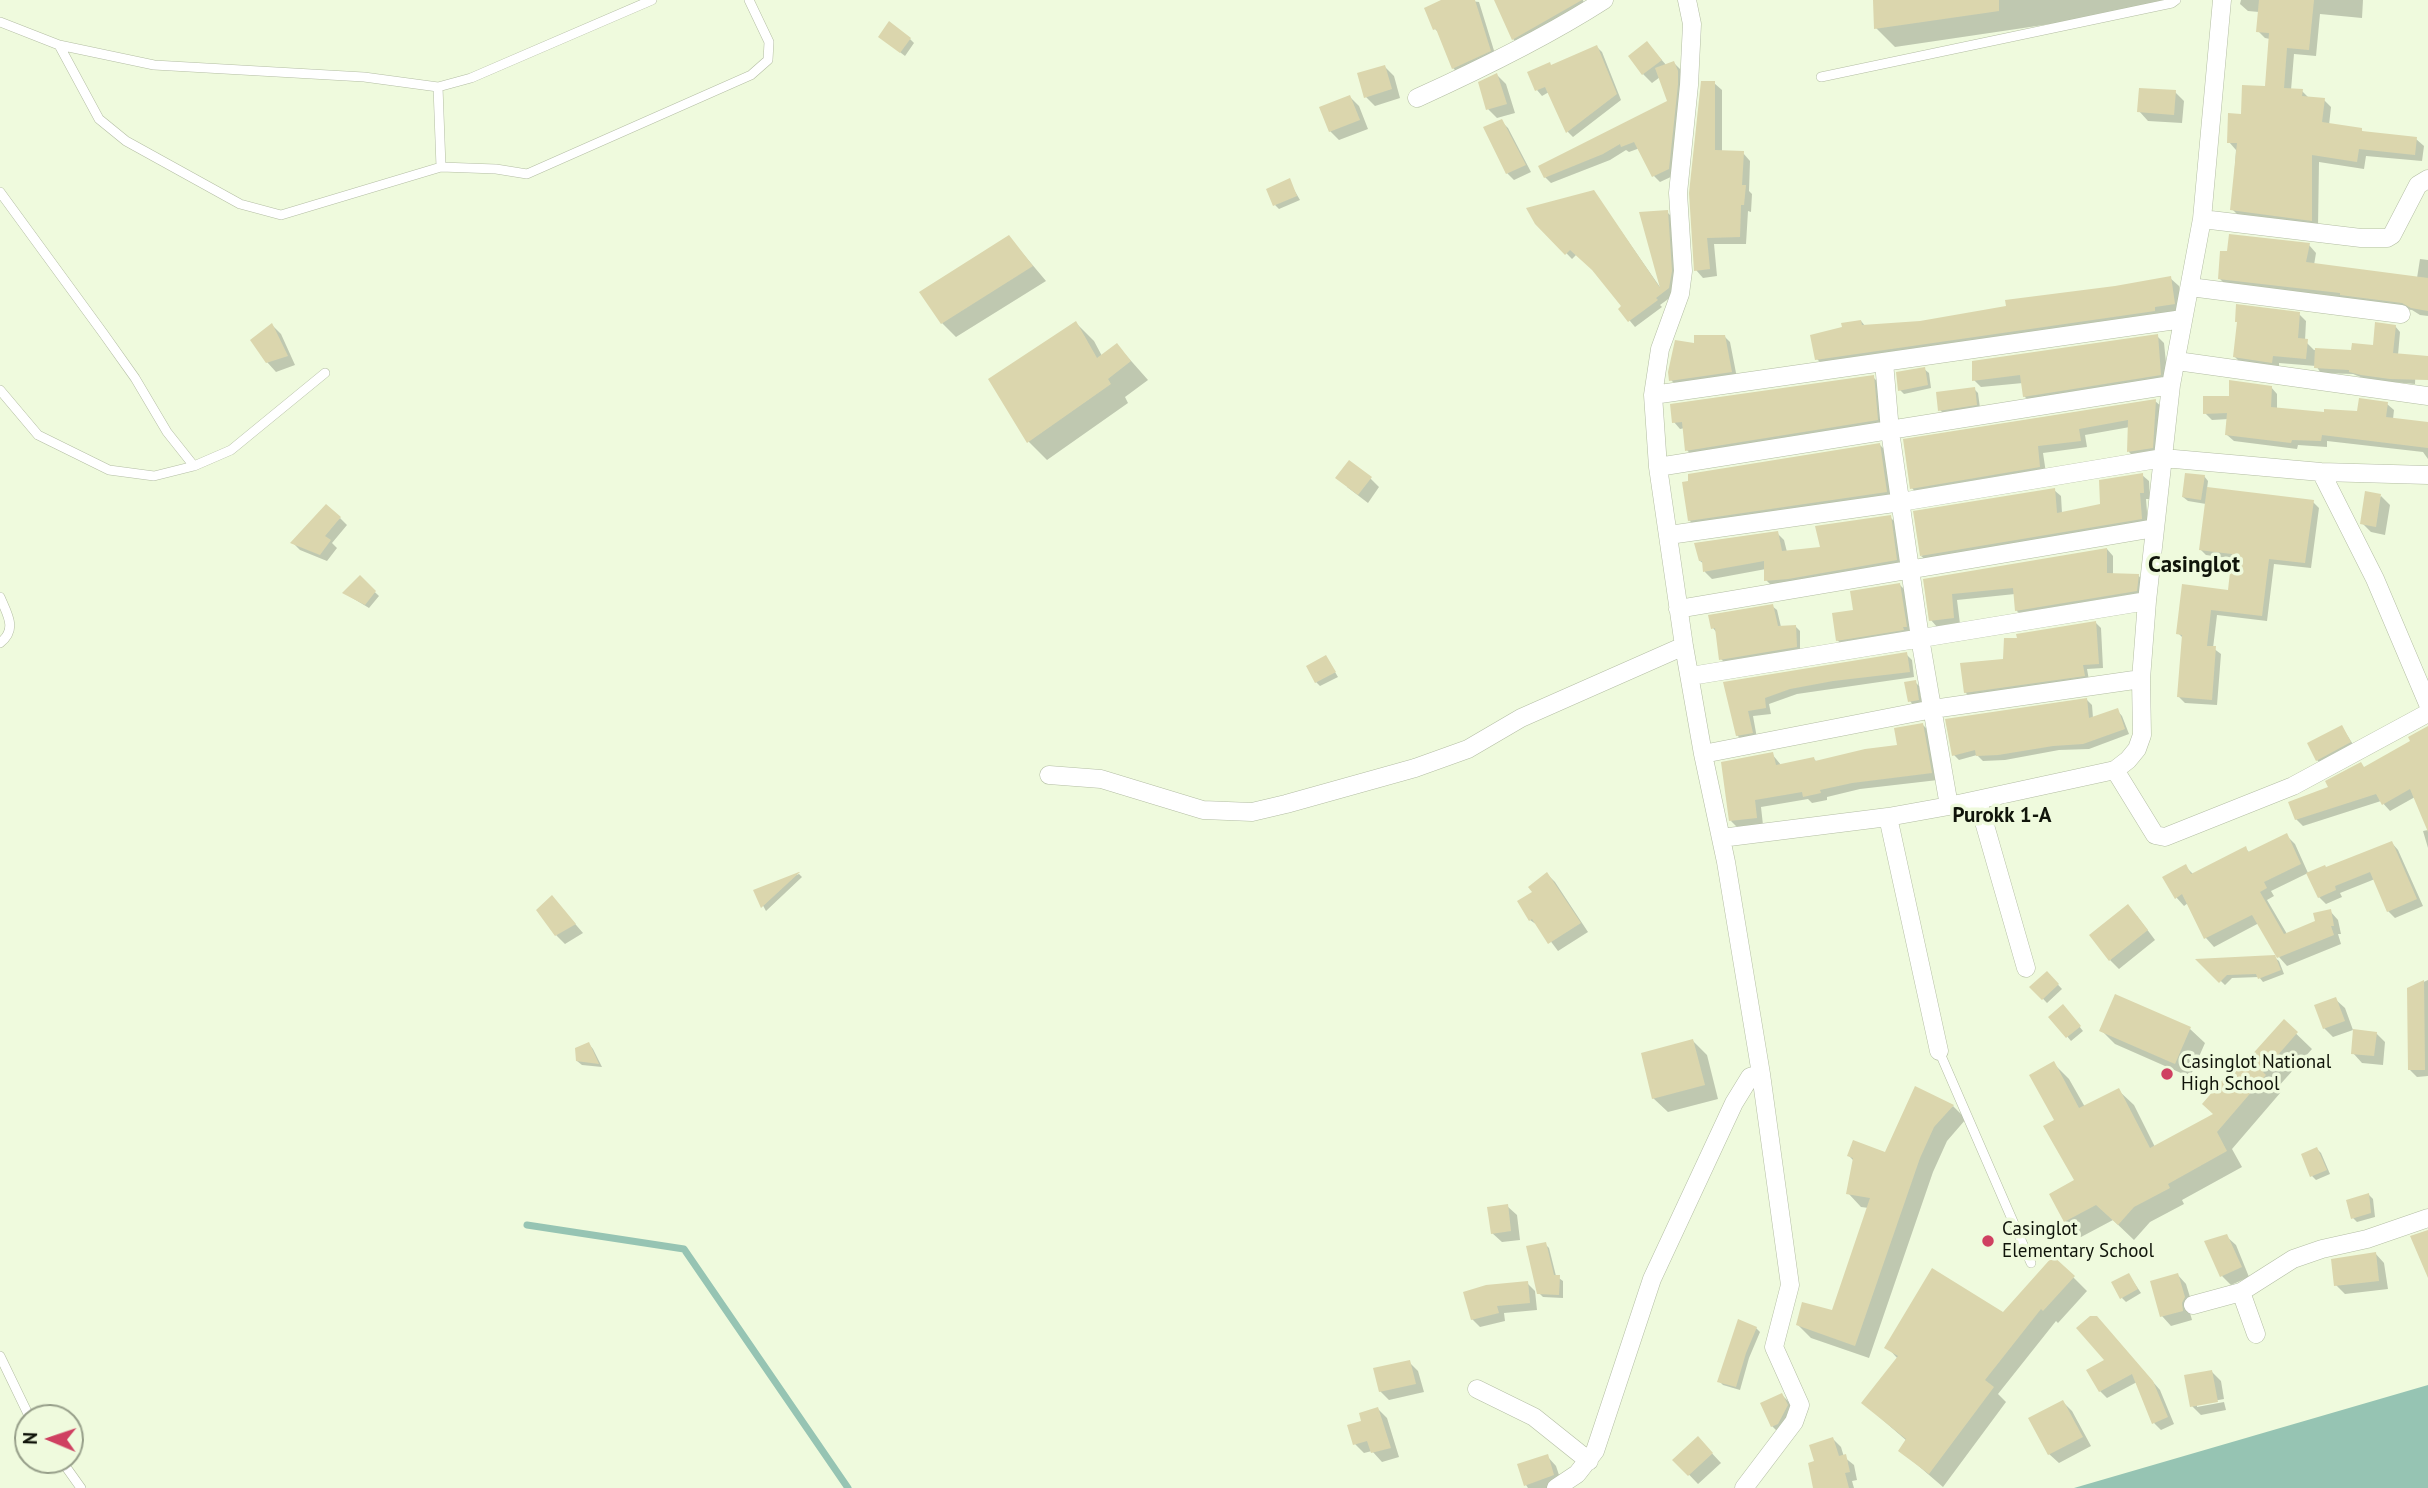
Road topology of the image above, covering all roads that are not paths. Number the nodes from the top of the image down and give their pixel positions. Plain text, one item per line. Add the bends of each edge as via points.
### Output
1 (652, 0) edge
2 (749, 0) edge
3 (1604, 0) edge
4 (1687, 0) edge
5 (2176, 0) edge
6 (2222, 0) edge
7 (0, 22) edge
8 (59, 45) junction
9 (1821, 76) dead end
10 (438, 87) junction
11 (1417, 97) dead end
12 (441, 167) junction
13 (2428, 179) edge
14 (0, 192) edge
15 (2202, 219) junction
16 (2190, 287) junction
17 (2401, 314) dead end
18 (2183, 319) junction
19 (2177, 361) junction
20 (1884, 362) junction
21 (325, 373) dead end
22 (2171, 385) junction
23 (0, 390) edge
24 (1653, 395) junction
25 (2428, 396) edge
26 (1890, 431) junction
27 (2164, 458) junction
28 (194, 467) junction
29 (1658, 467) junction
30 (2321, 472) junction
31 (2428, 475) edge
32 (1902, 502) junction
33 (2155, 528) junction
34 (1669, 535) junction
35 (1911, 570) junction
36 (0, 597) edge
37 (2147, 601) junction
38 (1678, 609) junction
39 (1920, 638) junction
40 (0, 643) edge
41 (1684, 646) junction
42 (1690, 676) junction
43 (2141, 679) junction
44 (2428, 704) edge
45 (1933, 709) junction
46 (2428, 713) edge
47 (1703, 754) junction
48 (2115, 770) junction
49 (1049, 775) dead end
50 (1978, 801) junction
51 (1949, 806) junction
52 (1888, 817) junction
53 (1721, 838) junction
54 (2026, 968) dead end
55 (1939, 1051) joint
56 (1761, 1074) junction
57 (2428, 1218) edge
58 (2031, 1263) dead end
59 (2241, 1292) junction
60 (2193, 1305) dead end
61 (2256, 1334) dead end
62 (0, 1356) edge
63 (1477, 1389) dead end
64 (23, 1404) edge
65 (1589, 1461) junction
66 (1556, 1488) edge
67 (1744, 1488) edge

1 - 10 lane via 471,78
2 - 12 lane via 769,42 768,60 751,75 527,174
3 - 11 street via 1569,23
4 - 24 street via 1692,24 1678,193 1682,283 1664,332
5 - 9 lane
6 - 15 street
7 - 8 lane
8 - 10 lane via 154,65 364,76
8 - 12 lane via 100,119 126,141 240,204 281,215
10 - 12 lane
13 - 15 street via 2418,184 2387,238
14 - 28 lane
15 - 16 street
16 - 17 street
16 - 18 street
18 - 19 street
18 - 20 street
19 - 22 street
19 - 25 street
20 - 24 street
20 - 26 street
21 - 28 lane via 231,450
22 - 26 street
22 - 27 street
23 - 28 lane via 38,435 109,470 154,476
24 - 29 street
26 - 29 street
26 - 32 street
27 - 30 street
27 - 32 street
27 - 33 street
29 - 34 street
30 - 31 street
30 - 44 street via 2375,579
32 - 34 street
32 - 35 street
33 - 35 street
33 - 37 street
34 - 38 street
35 - 38 street
35 - 39 street
36 - 40 lane via 11,623
37 - 39 street
37 - 43 street
38 - 41 street
39 - 42 street
39 - 45 street
41 - 42 street
41 - 49 street via 1521,718 1468,749 1263,809 1203,810 1101,779
42 - 47 street
43 - 45 street
43 - 48 street via 2142,735 2137,749
45 - 47 street
45 - 51 street
46 - 48 street via 2293,786 2165,837 2155,835
47 - 53 street
48 - 50 street
50 - 51 street
50 - 54 street
51 - 52 street
52 - 53 street
52 - 55 street
53 - 56 street
55 - 58 lane
56 - 65 street via 1750,1077 1734,1103 1652,1279
56 - 67 street via 1790,1285 1774,1347 1800,1405 1794,1422
57 - 59 street via 2293,1259
59 - 60 street
59 - 61 street
62 - 64 lane
63 - 65 street via 1534,1417
65 - 66 street

